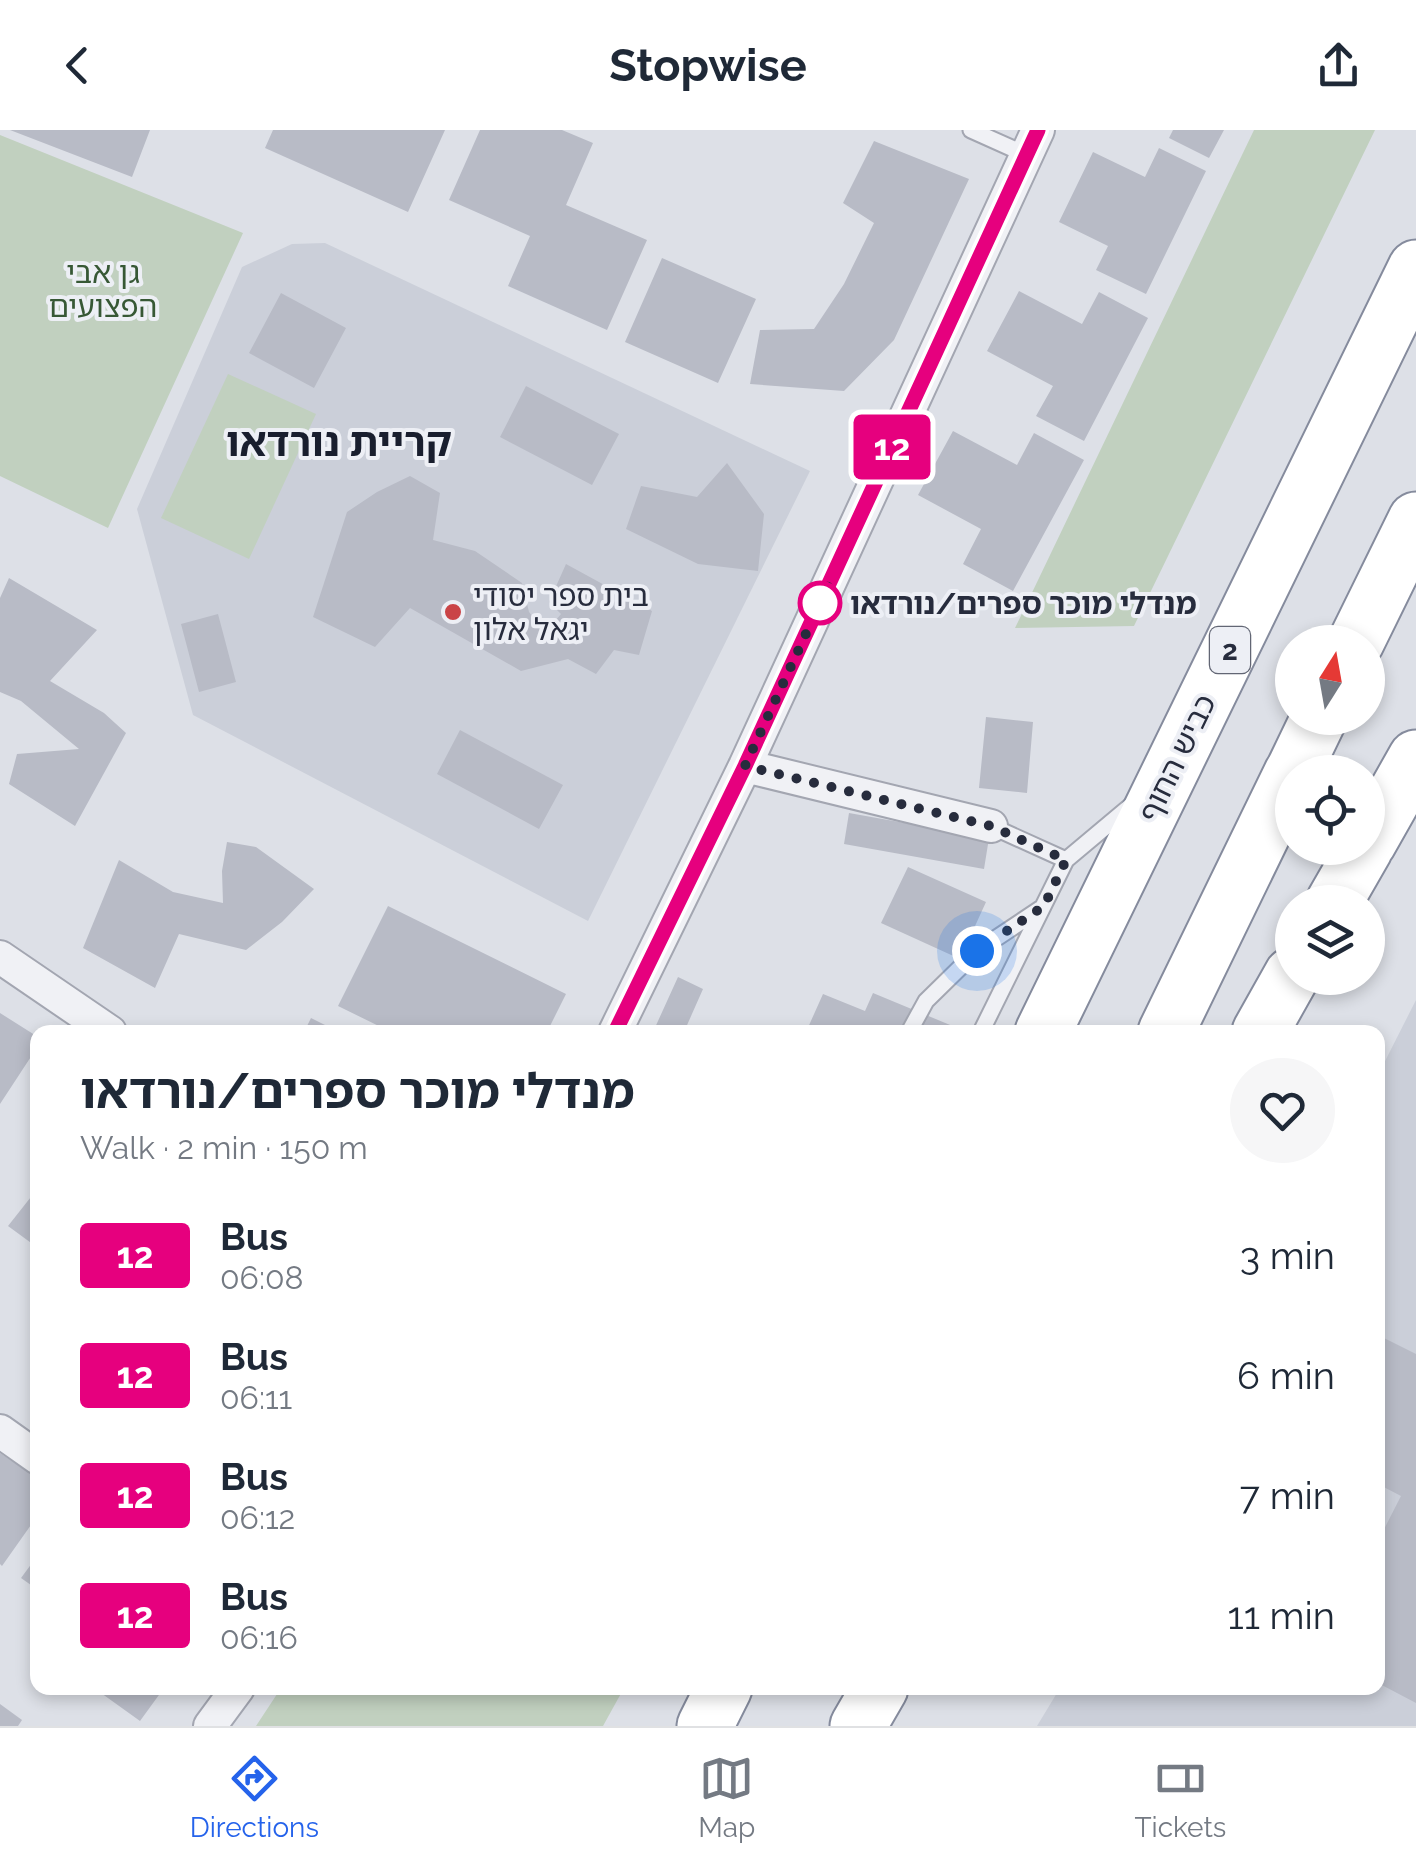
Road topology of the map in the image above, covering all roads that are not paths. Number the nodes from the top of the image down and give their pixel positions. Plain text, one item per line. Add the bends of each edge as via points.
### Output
1 (971, 130) edge
2 (1033, 142) edge
3 (1416, 268) edge
4 (1416, 520) edge
5 (1364, 625) edge
6 (1416, 758) edge
7 (745, 766) junction
8 (1171, 771) junction
9 (1275, 808) edge
10 (1385, 812) edge
11 (991, 826) joint
12 (1066, 860) junction
13 (1044, 906) junction
14 (0, 956) edge
15 (1281, 995) edge
16 (100, 1025) edge
17 (617, 1025) edge
18 (913, 1025) edge
19 (985, 1025) edge
20 (1047, 1025) edge
21 (1169, 1025) edge
22 (1264, 1025) edge
23 (0, 1431) edge
24 (30, 1452) edge
25 (233, 1695) edge
26 (721, 1695) edge
27 (842, 1695) edge
28 (876, 1695) edge
29 (210, 1726) edge
30 (706, 1726) edge
31 (827, 1726) edge
32 (858, 1726) edge

1 - 2 lane
2 - 7 street
3 - 8 highway, כביש החוף / 2
4 - 5 highway
6 - 10 highway
7 - 11 street
7 - 17 street
8 - 12 lane
8 - 20 highway, כביש החוף / 2
9 - 21 highway
11 - 12 lane
12 - 13 lane
13 - 18 lane via 977,951 926,1001
13 - 19 lane
14 - 16 street
15 - 22 highway
23 - 24 street
25 - 29 street
26 - 30 highway
27 - 31 highway
28 - 32 highway

